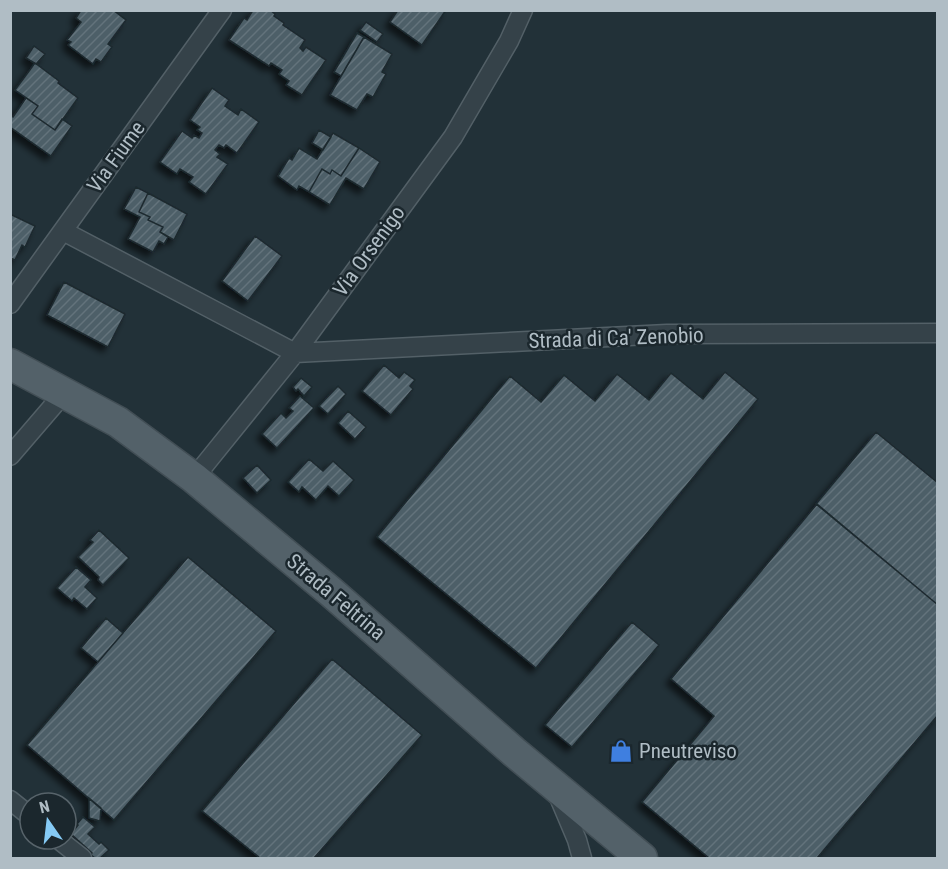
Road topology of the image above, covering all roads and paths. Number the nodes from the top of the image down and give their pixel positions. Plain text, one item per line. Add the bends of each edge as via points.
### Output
1 (222, 10) edge
2 (524, 10) edge
3 (63, 231) junction
4 (10, 304) edge
5 (938, 333) edge
6 (295, 353) junction
7 (10, 364) edge
8 (65, 392) junction
9 (10, 456) edge
10 (194, 478) junction
11 (553, 785) junction
12 (582, 858) edge
13 (642, 858) edge

1 - 3 street, Via Fiume
2 - 6 street, Via Orsenigo via 453,137
3 - 4 street, Via Fiume
3 - 6 street
5 - 6 street, Strada di Ca' Zenobio via 667,334
6 - 10 street, Via Orsenigo
7 - 8 main road, Strada Feltrina
8 - 9 street
8 - 10 main road, Strada Feltrina via 118,422
10 - 11 main road, Strada Feltrina
11 - 12 street
11 - 13 main road, Strada Feltrina

